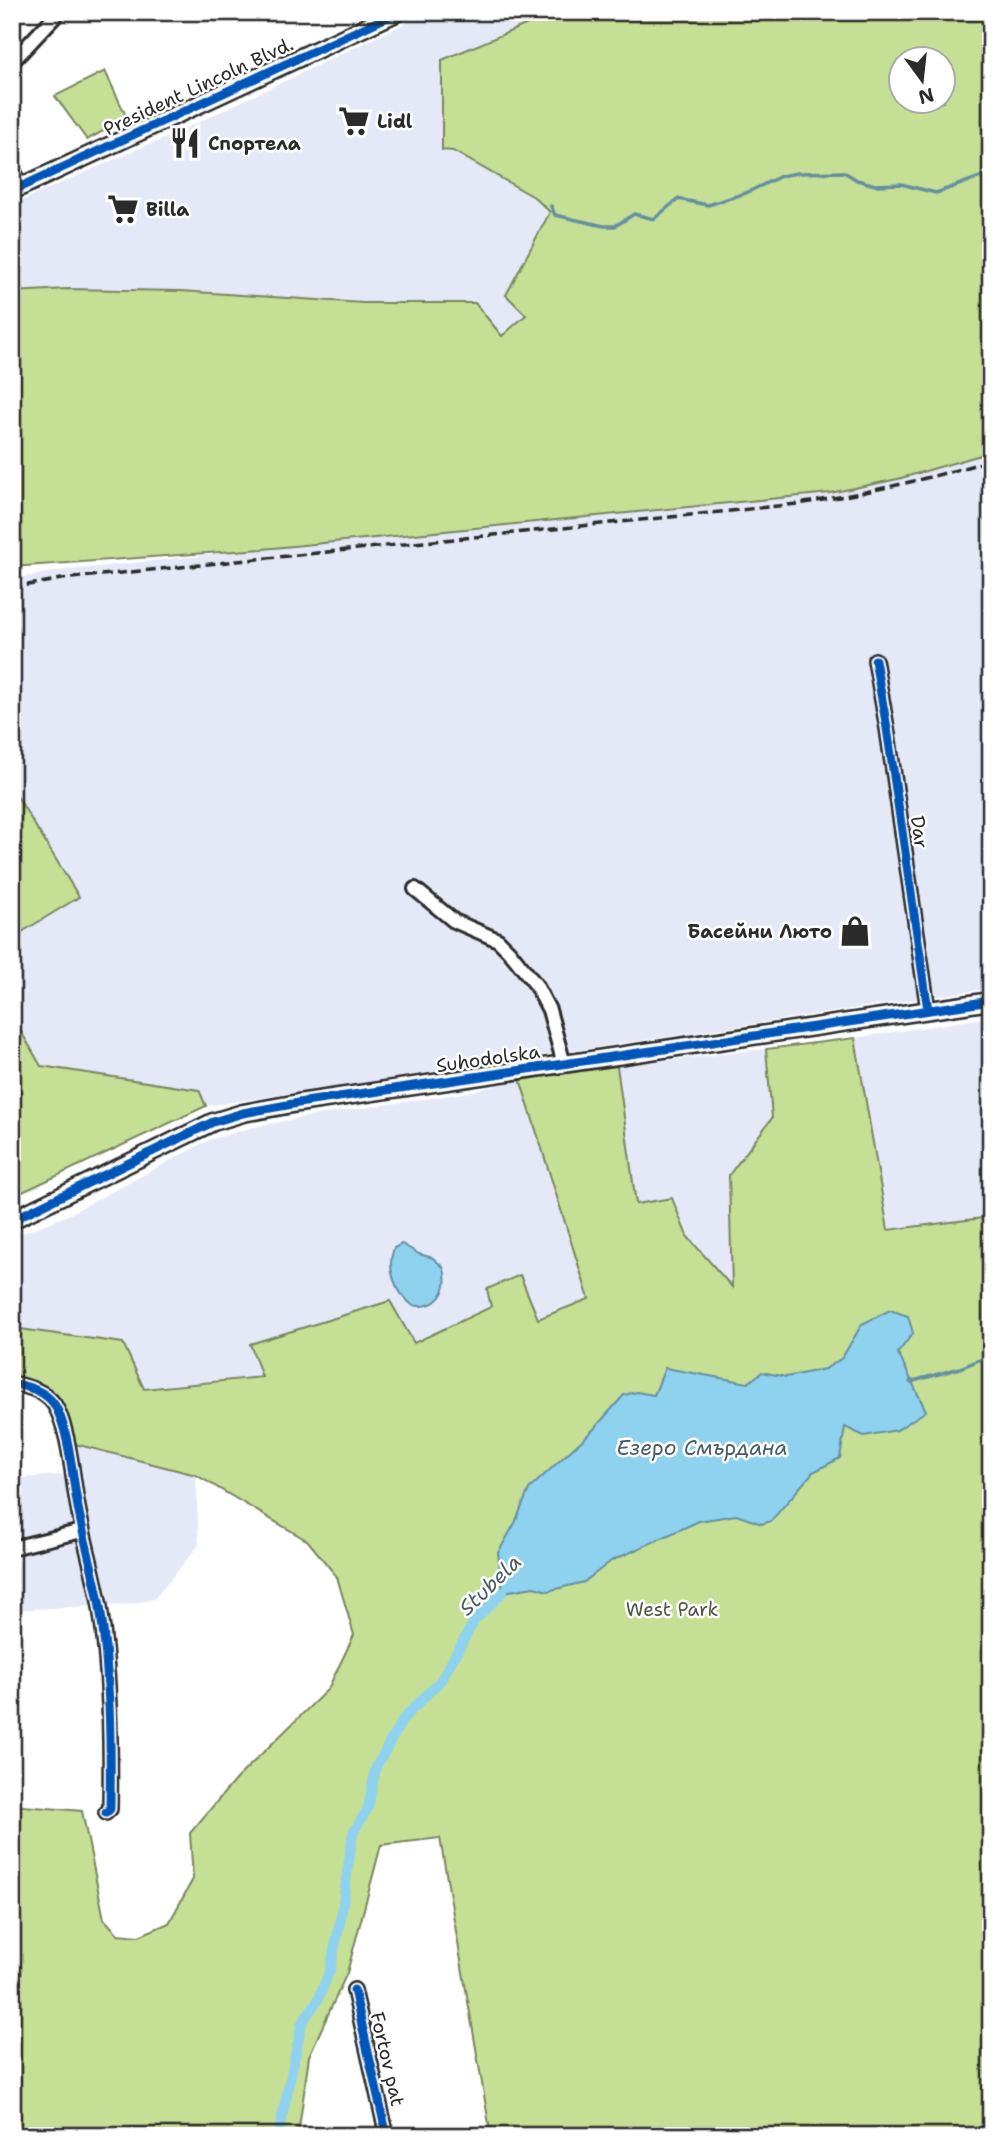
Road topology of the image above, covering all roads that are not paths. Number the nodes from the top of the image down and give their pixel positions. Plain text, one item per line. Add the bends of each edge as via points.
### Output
1 (59, 12) edge
2 (398, 12) edge
3 (12, 62) edge
4 (12, 168) edge
5 (17, 189) edge
6 (875, 660) dead end
7 (415, 889) dead end
8 (991, 1001) edge
9 (928, 1010) junction
10 (564, 1064) junction
11 (12, 1220) edge
12 (12, 1383) edge
13 (82, 1531) junction
14 (12, 1548) edge
15 (106, 1813) dead end
16 (354, 1990) dead end
17 (387, 2136) edge

1 - 3 street
2 - 5 street, President Lincoln Blvd.
4 - 5 street
6 - 9 street, Dar
7 - 10 street via 454,921 499,940 509,951 549,1010
8 - 9 street, Suhodolska
9 - 10 street, Suhodolska
10 - 11 street, Suhodolska via 243,1113 213,1122
12 - 13 street via 37,1390 59,1415
13 - 14 street
13 - 15 street via 100,1605 104,1650 111,1734 110,1809
16 - 17 street, Fortov pat

